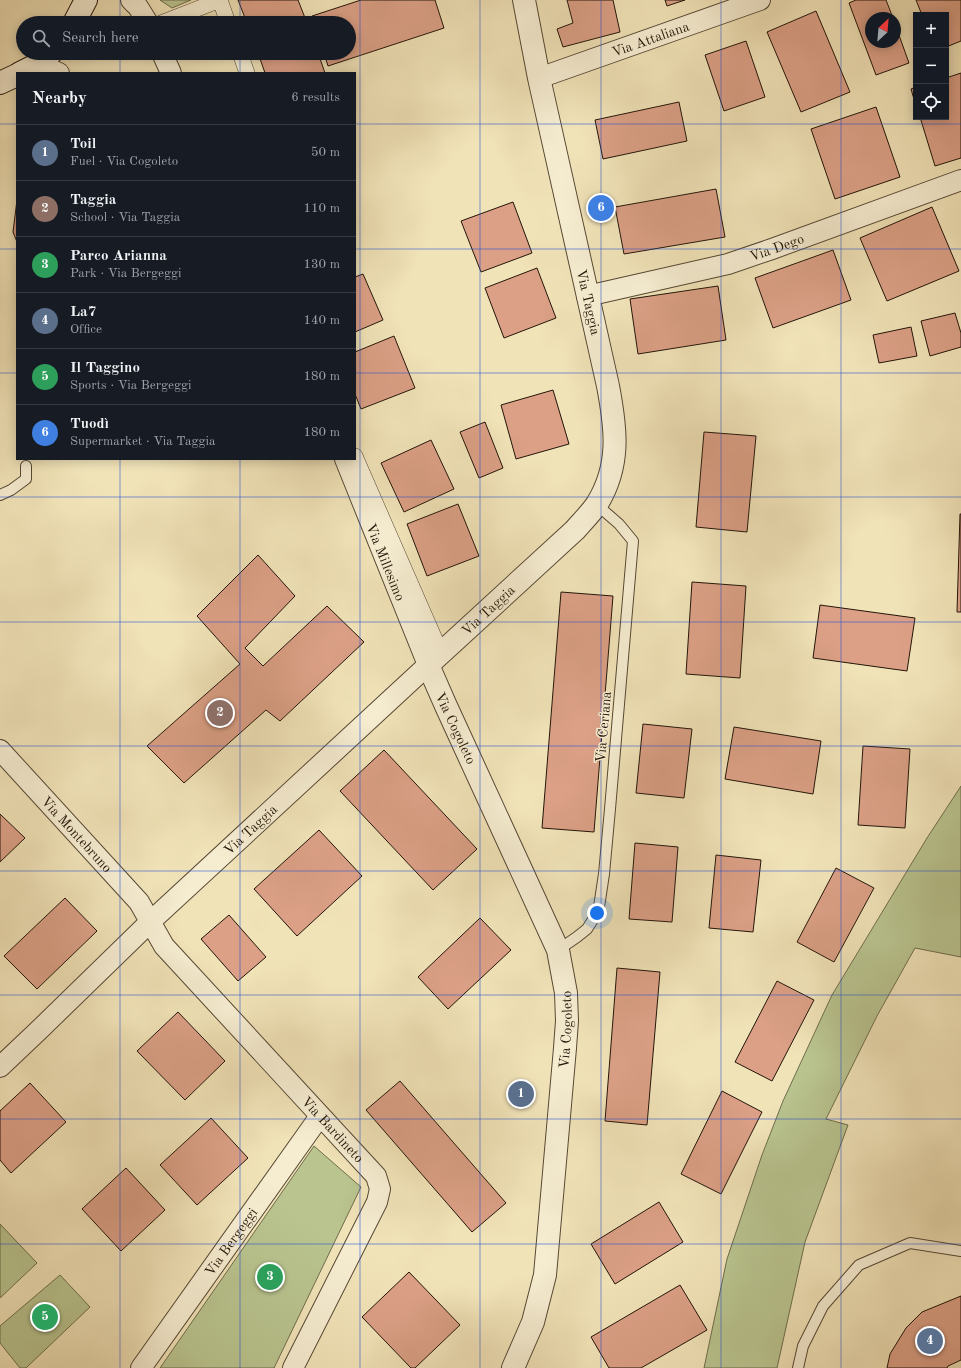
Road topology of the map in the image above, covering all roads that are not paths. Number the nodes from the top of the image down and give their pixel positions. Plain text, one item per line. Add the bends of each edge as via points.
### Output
1 (86, 0) edge
2 (132, 0) edge
3 (524, 0) edge
4 (760, 0) edge
5 (78, 16) edge
6 (144, 16) edge
7 (179, 16) edge
8 (226, 16) edge
9 (165, 60) edge
10 (242, 60) edge
11 (37, 63) edge
12 (57, 72) edge
13 (171, 72) edge
14 (247, 72) edge
15 (16, 75) edge
16 (540, 78) junction
17 (0, 83) edge
18 (961, 180) edge
19 (587, 296) junction
20 (356, 459) edge
21 (345, 460) edge
22 (26, 466) dead end
23 (0, 495) edge
24 (596, 504) junction
25 (434, 659) junction
26 (0, 750) edge
27 (150, 922) junction
28 (558, 950) junction
29 (0, 1067) edge
30 (320, 1116) junction
31 (961, 1251) edge
32 (141, 1368) edge
33 (293, 1368) edge
34 (513, 1368) edge
35 (798, 1368) edge

1 - 5 street
2 - 6 street
3 - 16 street, Via Taggia
4 - 16 street, Via Attaliana
7 - 8 street via 220,0
9 - 13 street
10 - 14 street
11 - 12 street
15 - 17 street
16 - 19 street, Via Taggia
18 - 19 street, Via Dego via 728,264
19 - 24 street, Via Taggia via 608,386 615,433 611,470
20 - 25 street, Via Millesimo
21 - 25 street, Via Millesimo
22 - 23 lane via 26,479
24 - 25 street, Via Taggia via 575,530
24 - 28 lane, Via Ceriana via 619,524 633,541 611,802 599,907 587,929
25 - 27 street, Via Taggia
25 - 28 street, Via Cogoleto via 446,706
26 - 27 street, Via Montebruno via 139,902
27 - 29 street, Via Taggia
27 - 30 street, Via Bardineto via 164,946
28 - 34 street, Via Cogoleto via 566,992 567,1021 548,1249 545,1275 535,1314
30 - 32 street, Via Bergeggi
30 - 33 street, Via Bardineto via 376,1176 380,1189 377,1202
31 - 35 lane via 910,1243 859,1265 823,1306 803,1346

